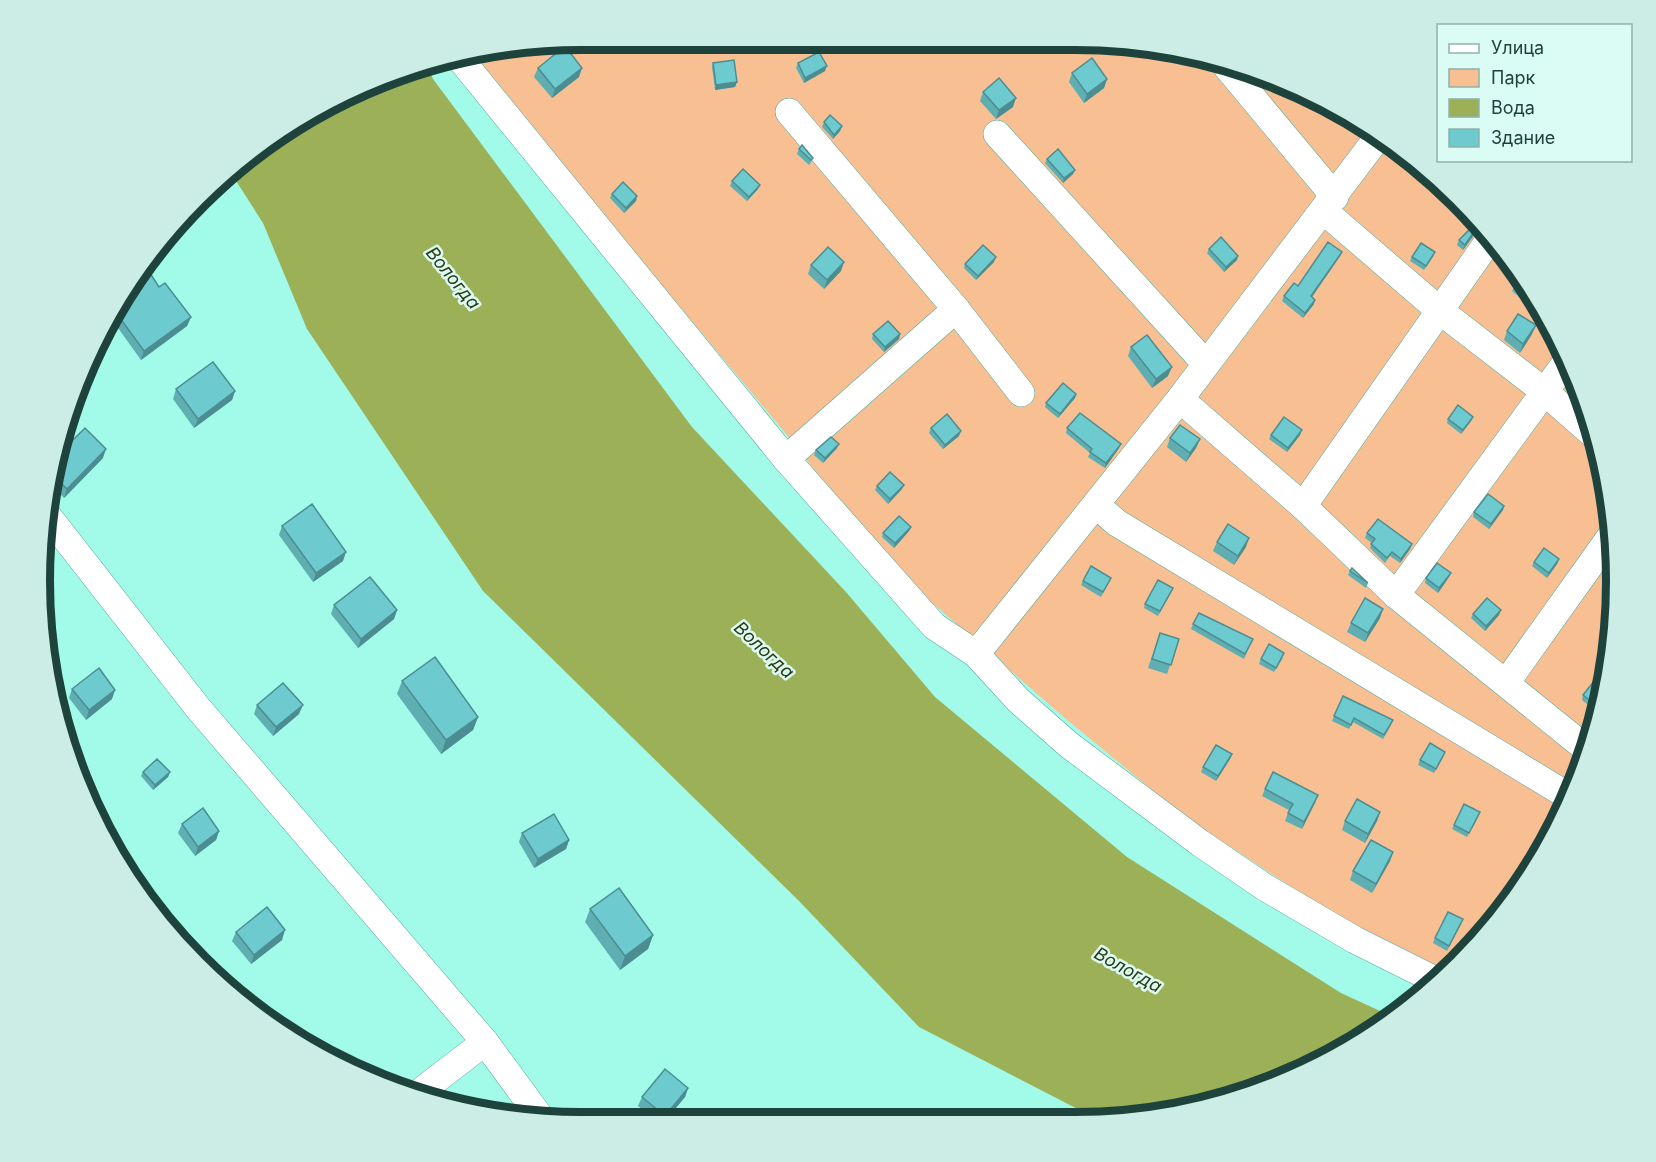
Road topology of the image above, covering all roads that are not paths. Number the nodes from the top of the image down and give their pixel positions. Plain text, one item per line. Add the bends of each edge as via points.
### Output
1 (464, 63) edge
2 (1232, 74) edge
3 (789, 112) dead end
4 (997, 134) dead end
5 (1374, 142) edge
6 (1329, 204) junction
7 (1486, 244) edge
8 (956, 309) junction
9 (1439, 310) junction
10 (1206, 364) junction
11 (1562, 369) edge
12 (1545, 392) junction
13 (1021, 393) dead end
14 (1180, 399) junction
15 (1583, 425) edge
16 (786, 459) junction
17 (1096, 505) junction
18 (1303, 506) junction
19 (53, 522) edge
20 (1605, 544) edge
21 (1396, 595) junction
22 (976, 654) junction
23 (1506, 683) junction
24 (1580, 744) edge
25 (1562, 792) edge
26 (1429, 977) edge
27 (485, 1042) junction
28 (425, 1088) edge
29 (535, 1110) edge

1 - 16 street
2 - 6 street
3 - 8 street
4 - 10 street
5 - 6 street
6 - 9 street
6 - 10 street
7 - 9 street
8 - 13 street
8 - 16 street
9 - 12 street
9 - 18 street
10 - 14 street
11 - 12 street
12 - 15 street
12 - 21 street
14 - 17 street
14 - 18 street
16 - 22 street via 934,626
17 - 22 street
17 - 25 street via 1117,523
18 - 21 street
19 - 27 street via 198,708
20 - 23 street
21 - 23 street
22 - 26 street via 1018,700 1069,745 1200,843 1266,888
23 - 24 street
27 - 28 street
27 - 29 street

